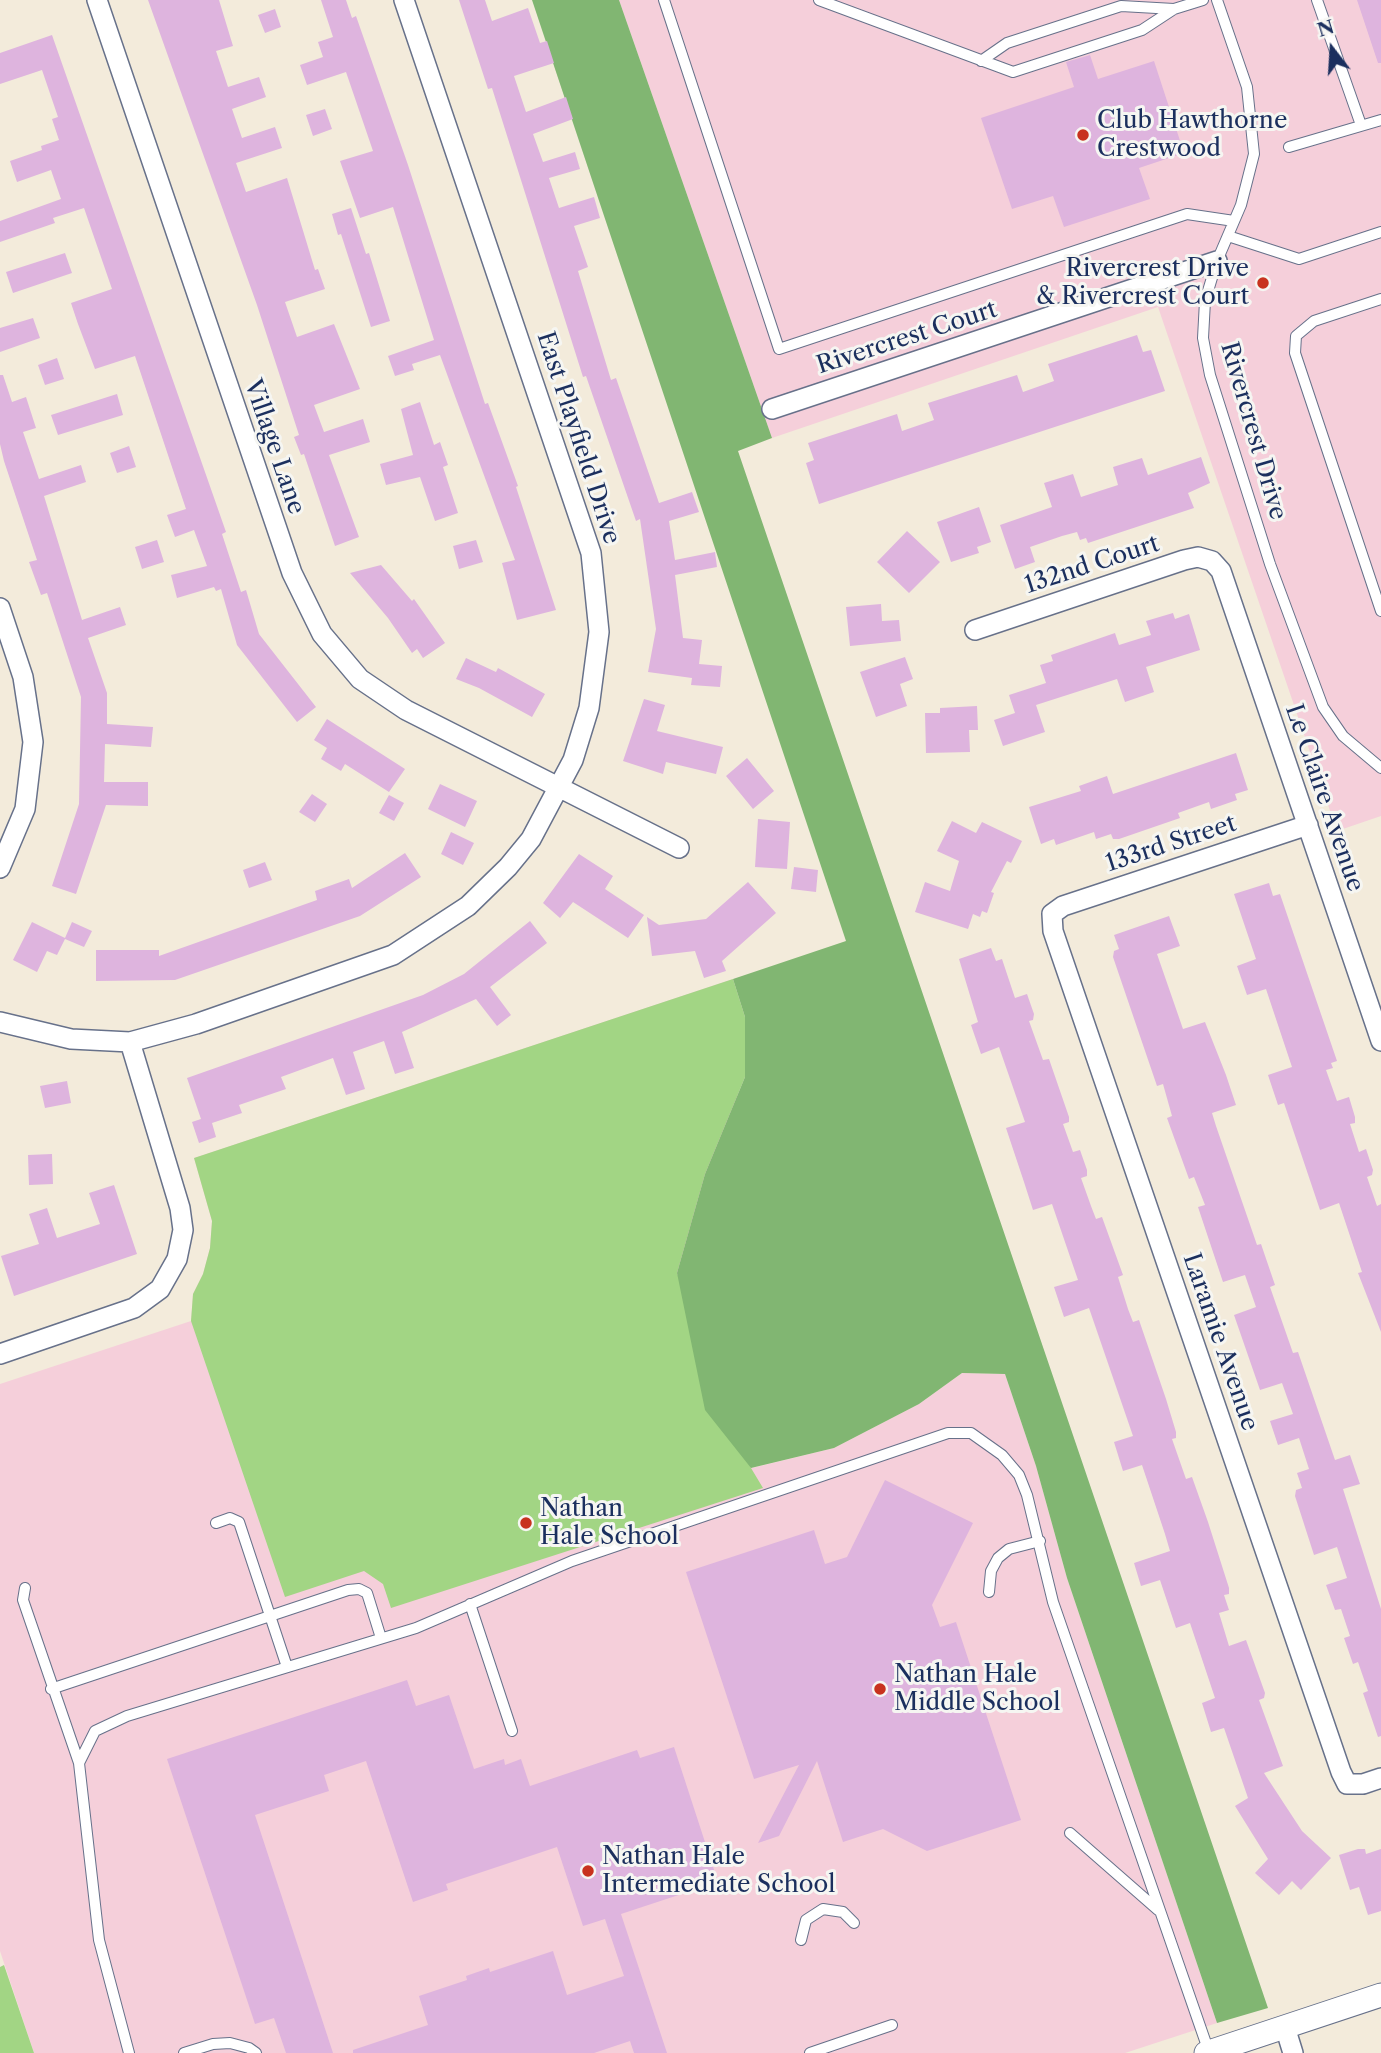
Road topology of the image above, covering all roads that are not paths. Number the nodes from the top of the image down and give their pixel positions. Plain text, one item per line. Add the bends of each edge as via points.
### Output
1 (97, 0) edge
2 (404, 0) edge
3 (664, 0) edge
4 (820, 0) edge
5 (1203, 0) edge
6 (1217, 0) edge
7 (1317, 0) edge
8 (1174, 9) junction
9 (981, 61) junction
10 (1381, 120) edge
11 (1361, 125) junction
12 (1289, 147) dead end
13 (1234, 221) junction
14 (1381, 232) edge
15 (1228, 236) junction
16 (1217, 261) junction
17 (1381, 299) edge
18 (772, 409) dead end
19 (1221, 571) joint
20 (0, 608) edge
21 (1381, 611) edge
22 (975, 630) dead end
23 (1381, 768) edge
24 (560, 788) junction
25 (1308, 825) junction
26 (678, 848) dead end
27 (0, 868) edge
28 (1052, 914) joint
29 (0, 1022) edge
30 (1381, 1041) edge
31 (130, 1042) junction
32 (0, 1354) edge
33 (216, 1523) dead end
34 (1040, 1541) junction
35 (25, 1588) dead end
36 (989, 1592) dead end
37 (470, 1604) junction
38 (270, 1616) junction
39 (381, 1638) junction
40 (287, 1667) junction
41 (51, 1689) junction
42 (512, 1731) dead end
43 (79, 1763) junction
44 (1381, 1777) edge
45 (1070, 1833) dead end
46 (1158, 1910) junction
47 (854, 1923) dead end
48 (801, 1940) dead end
49 (1381, 1995) edge
50 (892, 2025) dead end
51 (1285, 2027) junction
52 (1258, 2045) edge
53 (1207, 2052) edge
54 (129, 2053) edge
55 (184, 2053) edge
56 (256, 2053) edge
57 (810, 2053) edge
58 (1293, 2053) edge

1 - 24 street, Village Lane via 292,573 322,634 360,679 406,710
2 - 24 street, East Playfield Drive via 590,553 599,632 596,670 583,732
3 - 13 lane via 779,349 1187,214
4 - 9 lane
5 - 8 lane
6 - 13 lane, Rivercrest Drive via 1247,87 1254,154
7 - 11 lane
8 - 9 lane via 1121,6 1007,43
8 - 9 lane via 1142,30 1013,72
10 - 11 lane
11 - 12 lane
13 - 15 lane, Rivercrest Drive
14 - 15 lane via 1299,259
15 - 16 lane, Rivercrest Drive
16 - 18 street, Rivercrest Court
16 - 23 lane, Rivercrest Drive via 1205,301 1210,375 1270,564 1323,707 1343,736
17 - 21 lane via 1314,321 1296,336 1295,353
19 - 22 street, 132nd Court via 1212,561 1184,560
19 - 25 street, Le Claire Avenue
20 - 27 street via 23,677 33,742 25,809
24 - 26 street, Village Lane
24 - 31 street, East Playfield Drive via 531,839 468,906 393,955 196,1024
25 - 28 street, 133rd Street via 1063,906
25 - 30 street, Le Claire Avenue
28 - 44 street, Laramie Avenue via 1053,931 1341,1772 1347,1784
29 - 31 street, East Playfield Drive via 71,1039
31 - 32 street via 182,1219 177,1259 169,1279 134,1308
33 - 38 lane via 230,1518 239,1522
34 - 36 lane via 1009,1549 998,1558
34 - 37 lane via 1019,1475 1002,1455 971,1433 948,1433 572,1561
34 - 46 lane via 1053,1602
35 - 41 lane via 23,1600
37 - 39 lane
37 - 42 lane
38 - 39 lane via 359,1589 367,1593
38 - 40 lane
38 - 41 lane
39 - 40 lane
40 - 43 lane via 127,1716 94,1731
41 - 43 lane
43 - 54 lane via 99,1940
45 - 46 lane
46 - 53 lane
47 - 48 lane via 843,1912 823,1909 806,1920
49 - 51 street
50 - 57 lane
51 - 52 street
51 - 58 street
52 - 53 street
55 - 56 lane via 230,2043

